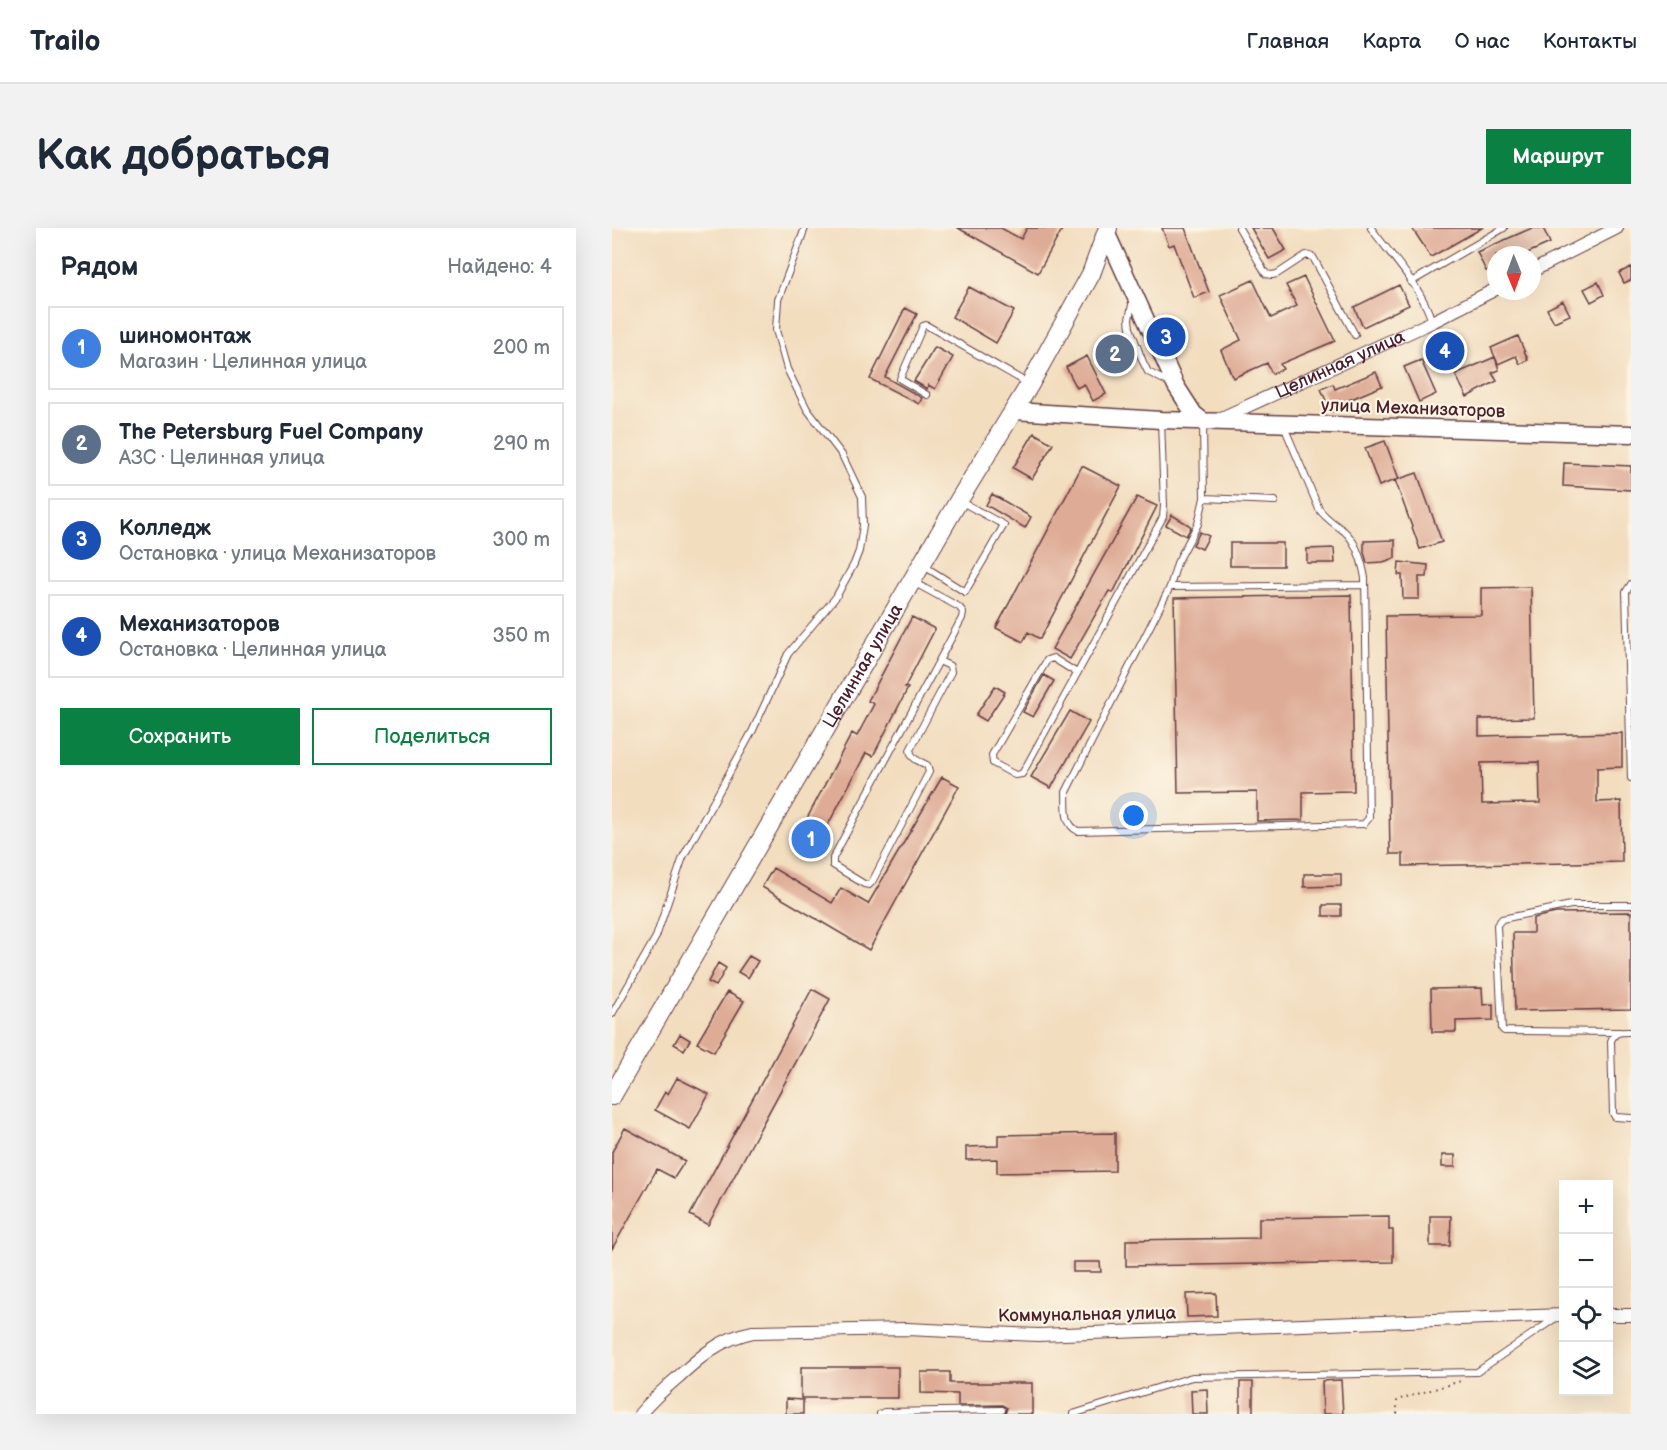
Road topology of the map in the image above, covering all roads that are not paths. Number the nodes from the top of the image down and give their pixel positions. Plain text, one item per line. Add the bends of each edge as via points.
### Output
1 (805, 228) edge
2 (1239, 228) edge
3 (1371, 228) edge
4 (1504, 228) edge
5 (1617, 228) edge
6 (1108, 231) edge
7 (1541, 266) edge
8 (1411, 282) junction
9 (1487, 294) edge
10 (1432, 322) junction
11 (1354, 335) dead end
12 (1030, 384) junction
13 (927, 395) dead end
14 (1014, 411) junction
15 (1161, 420) junction
16 (1209, 421) junction
17 (1283, 424) junction
18 (1631, 434) edge
19 (1204, 498) junction
20 (959, 500) junction
21 (1275, 501) dead end
22 (921, 564) junction
23 (911, 581) junction
24 (1631, 584) edge
25 (1365, 585) junction
26 (1170, 587) junction
27 (939, 661) junction
28 (1077, 674) junction
29 (1631, 778) edge
30 (1631, 905) edge
31 (612, 1014) edge
32 (1618, 1032) junction
33 (1631, 1032) edge
34 (612, 1096) edge
35 (1631, 1118) edge
36 (1631, 1314) edge
37 (1559, 1315) edge
38 (1613, 1315) edge
39 (1559, 1317) edge
40 (1002, 1410) dead end
41 (640, 1414) edge
42 (880, 1414) edge
43 (1073, 1414) edge

1 - 31 lane via 778,300 776,330 787,369 807,409 842,454 862,496 859,550 836,597 788,654 753,730 683,857 656,937
2 - 11 lane via 1266,274 1277,274 1306,255 1313,257
3 - 8 lane
4 - 8 lane
5 - 7 street
6 - 12 main road, Целинная улица via 1091,274
6 - 16 street via 1176,386 1194,414
8 - 10 lane
9 - 10 street, Целинная улица
10 - 16 street, Целинная улица
12 - 13 lane via 926,325 900,379
12 - 14 main road, Целинная улица
14 - 15 street, улица Механизаторов
14 - 20 main road, Целинная улица
15 - 16 street, улица Механизаторов
15 - 28 lane via 1163,517
16 - 17 street, улица Механизаторов
16 - 19 lane
17 - 18 street, улица Механизаторов
17 - 25 lane via 1319,509 1354,540
19 - 21 lane
19 - 26 lane via 1198,524 1177,563
20 - 22 main road, Целинная улица
20 - 22 lane via 1004,525 965,592
22 - 23 main road, Целинная улица
23 - 27 lane via 963,612
23 - 34 main road, Целинная улица
24 - 29 lane via 1626,592
25 - 26 lane
25 - 26 lane via 1369,818 1364,824 1074,829 1068,822 1066,792
27 - 27 lane via 833,858 833,866 864,884 872,882 929,772 927,765 911,756 910,750 951,672 950,666
28 - 28 lane via 1022,774 1015,775 993,763 993,755 1047,660 1053,658
30 - 32 lane via 1571,905 1502,919 1497,925 1504,1031
32 - 33 lane
32 - 35 lane via 1611,1041 1613,1113 1615,1117
36 - 38 street
37 - 41 street, Коммунальная улица via 1038,1335 907,1329 753,1332 723,1341 709,1350
39 - 43 lane via 1477,1372 1192,1377
40 - 42 lane

